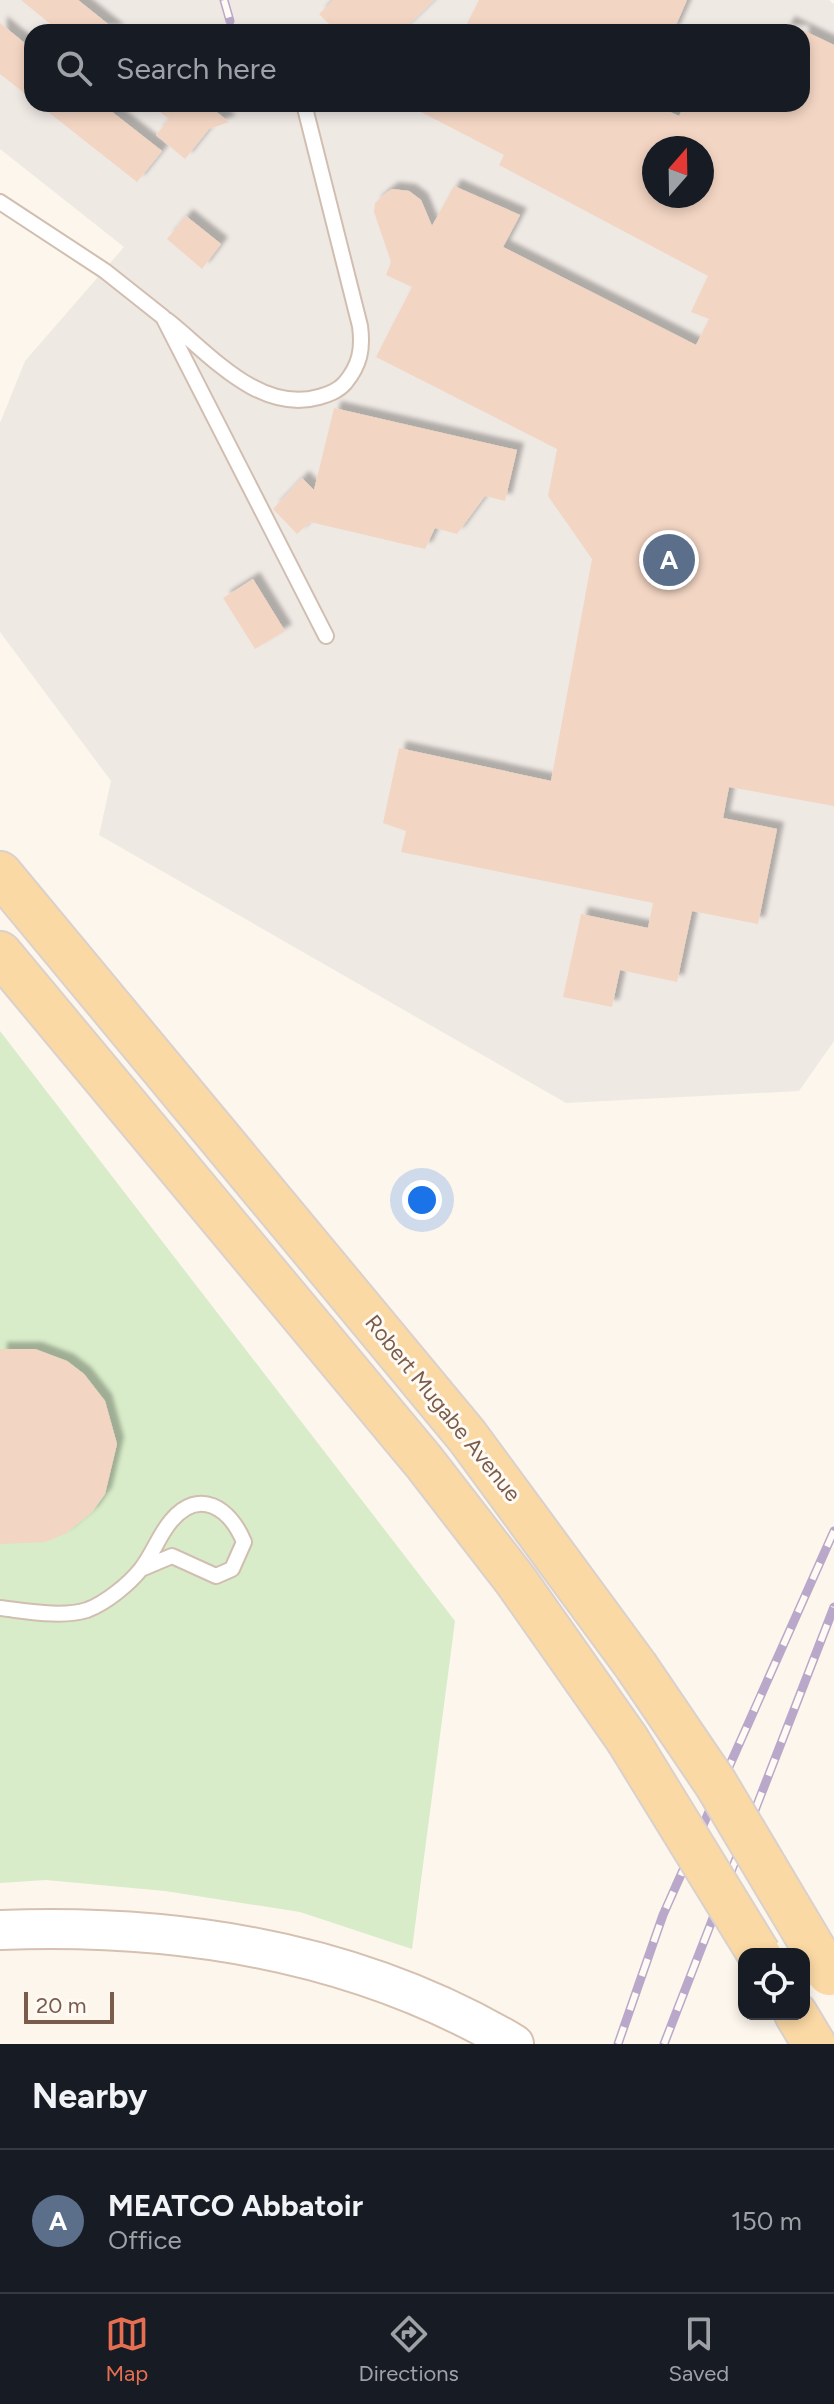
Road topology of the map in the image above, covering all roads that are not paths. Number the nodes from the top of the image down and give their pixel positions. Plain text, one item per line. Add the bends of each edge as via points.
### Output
1 (306, 112) edge
2 (0, 202) edge
3 (163, 317) junction
4 (326, 636) dead end
5 (0, 873) edge
6 (0, 953) edge
7 (141, 1569) junction
8 (0, 1608) edge
9 (0, 1930) edge
10 (755, 1948) edge
11 (832, 1978) edge
12 (514, 2044) edge

1 - 3 lane via 360,326 363,347 355,372 338,390 303,401 279,399 254,390
2 - 3 lane via 105,271
3 - 4 lane
5 - 11 main road, Robert Mugabe Avenue, bridge via 467,1436 716,1784
6 - 10 main road, bridge via 342,1359 516,1581 627,1739
7 - 7 lane via 171,1521 189,1505 209,1501 224,1510 244,1542 232,1569 216,1576 172,1556
7 - 8 lane via 86,1610
9 - 12 main road via 140,1932 279,1950 402,1989

